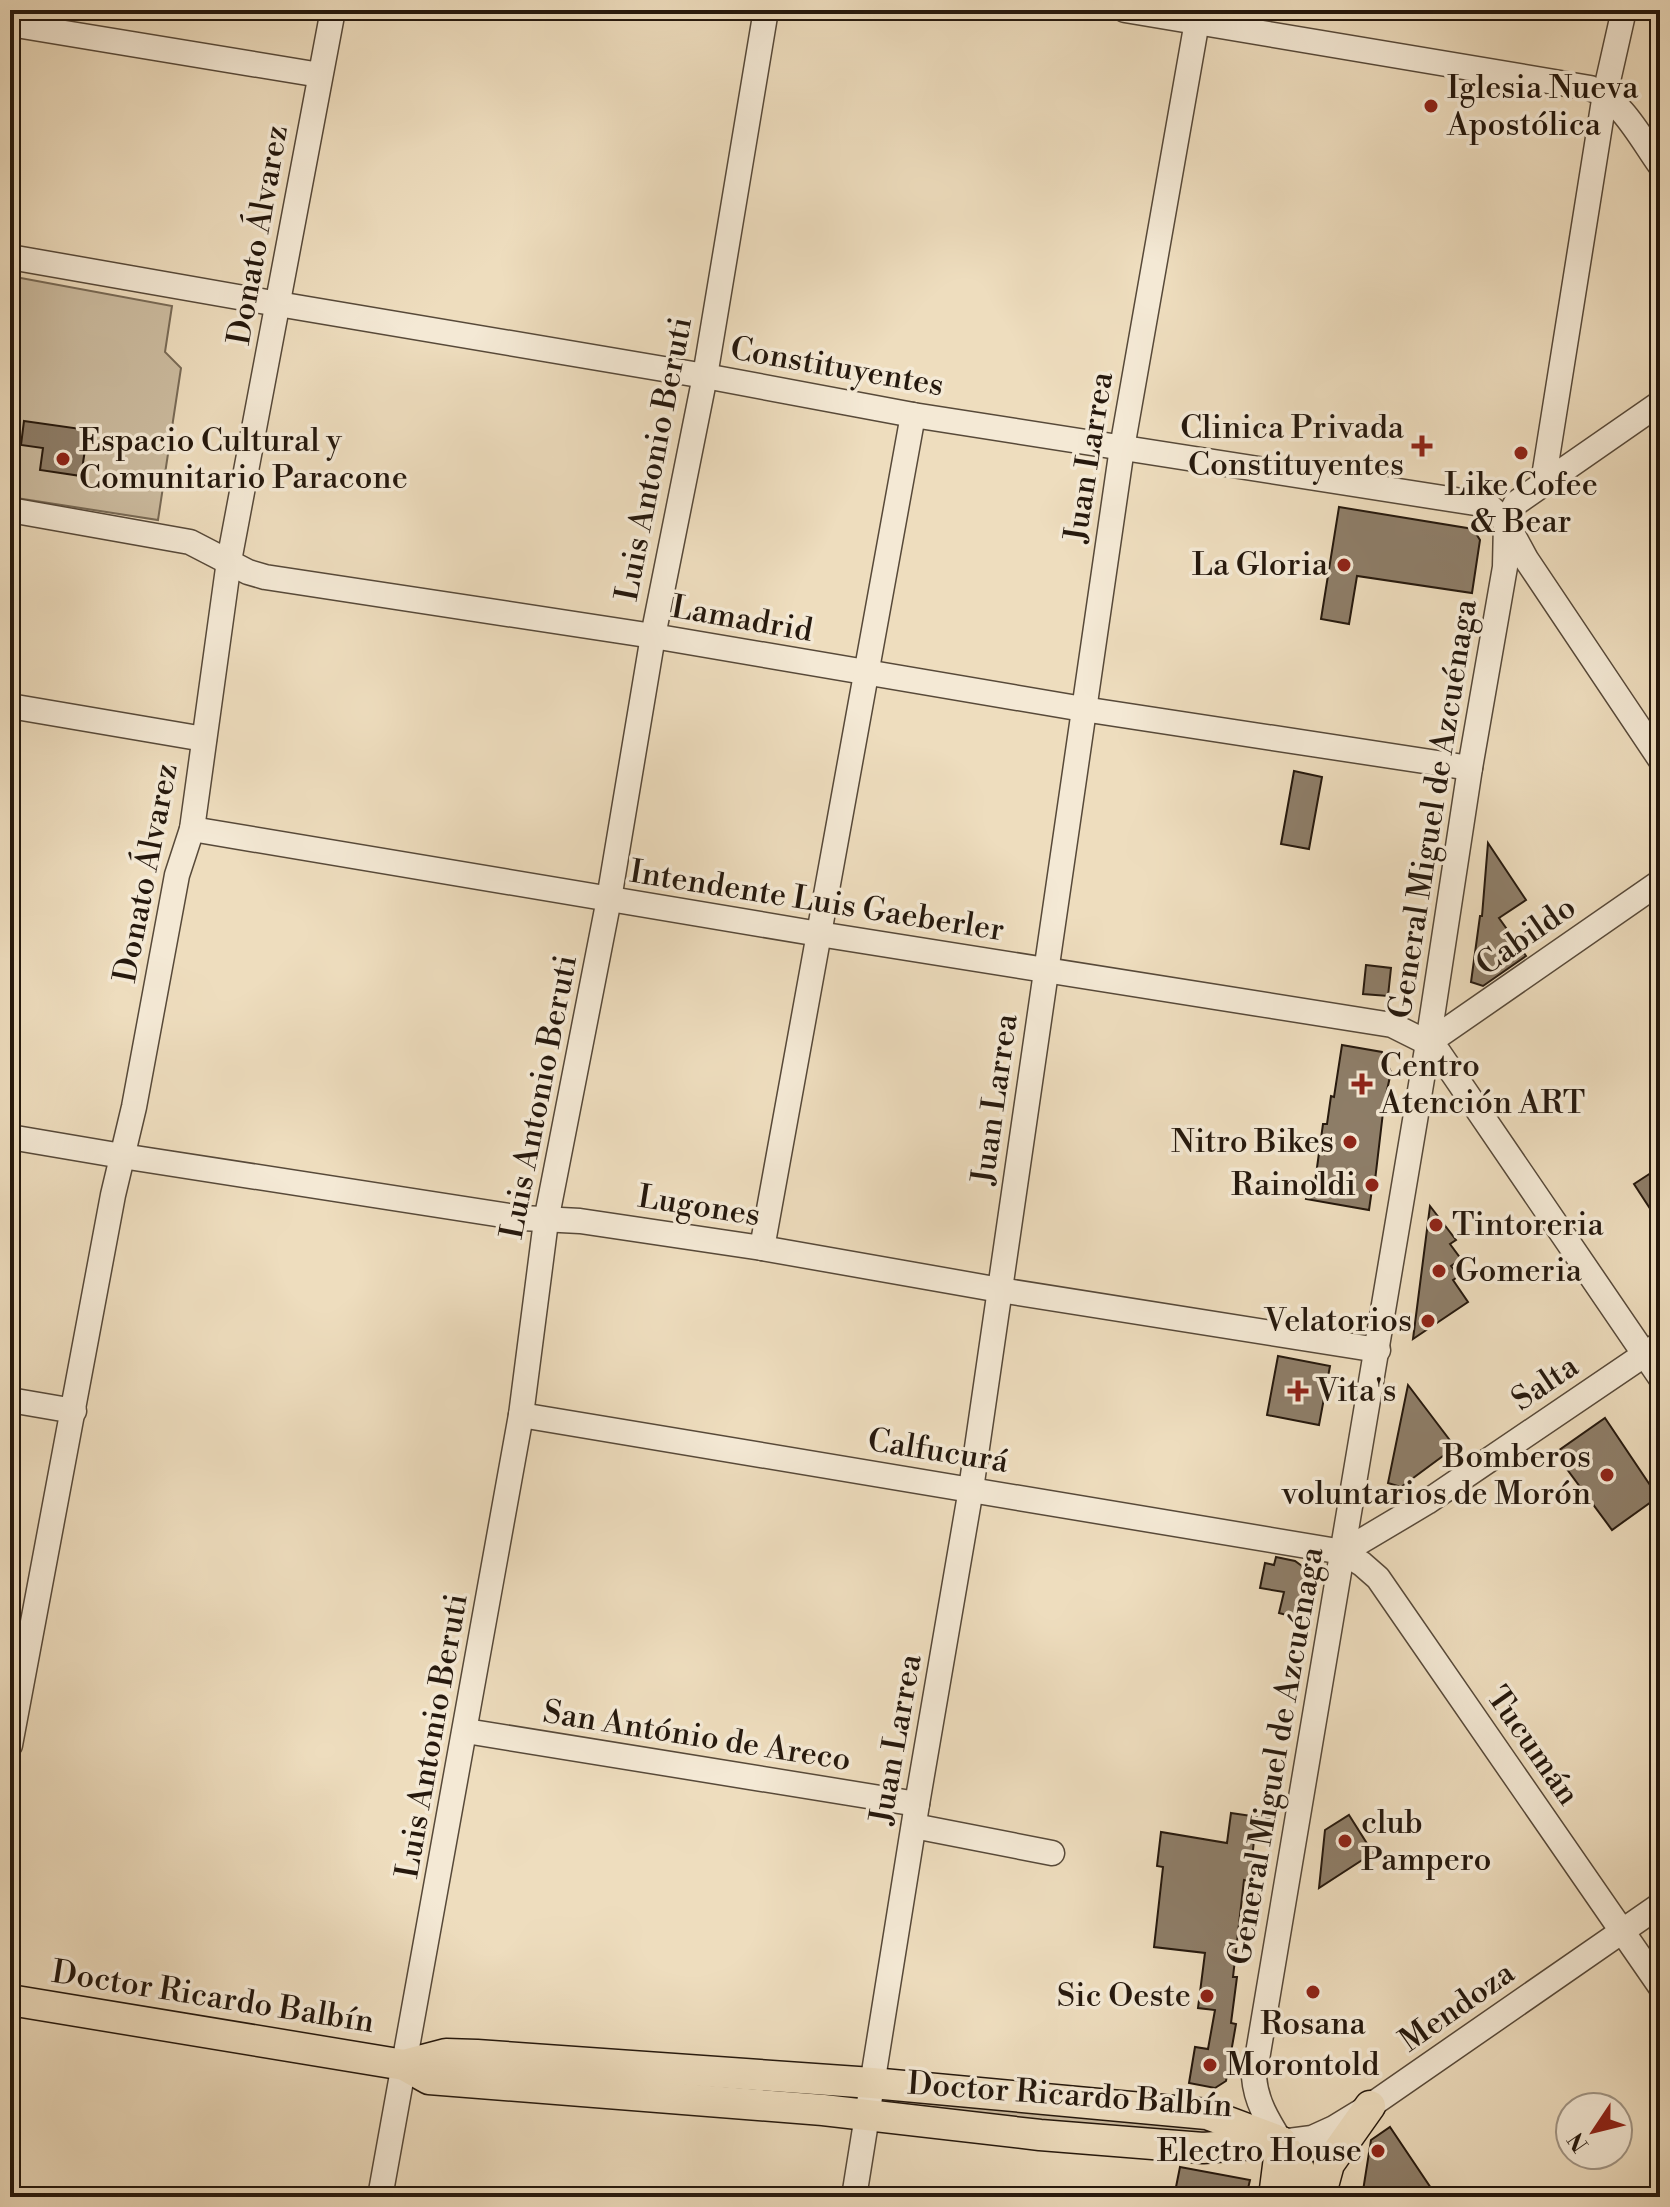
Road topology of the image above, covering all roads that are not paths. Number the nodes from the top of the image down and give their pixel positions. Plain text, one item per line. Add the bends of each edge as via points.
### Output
1 (333, 10) edge
2 (766, 10) edge
3 (1125, 10) edge
4 (1624, 10) edge
5 (1198, 16) edge
6 (10, 24) edge
7 (320, 75) junction
8 (1605, 94) junction
9 (1660, 165) edge
10 (10, 257) edge
11 (278, 304) junction
12 (705, 376) junction
13 (1660, 403) edge
14 (913, 415) junction
15 (1122, 448) junction
16 (1543, 483) junction
17 (10, 510) edge
18 (1506, 522) junction
19 (229, 561) junction
20 (653, 636) junction
21 (867, 672) junction
22 (10, 706) edge
23 (1083, 709) junction
24 (204, 739) junction
25 (1660, 759) edge
26 (1470, 768) junction
27 (192, 829) junction
28 (1660, 882) edge
29 (609, 899) junction
30 (819, 934) junction
31 (1045, 971) junction
32 (1428, 1043) junction
33 (10, 1137) edge
34 (122, 1156) junction
35 (546, 1221) junction
36 (762, 1248) junction
37 (1000, 1290) junction
38 (1652, 1349) edge
39 (1378, 1350) junction
40 (1660, 1377) edge
41 (10, 1400) edge
42 (74, 1411) junction
43 (521, 1415) junction
44 (971, 1489) junction
45 (1343, 1552) junction
46 (20, 1624) edge
47 (466, 1731) junction
48 (10, 1745) edge
49 (915, 1815) junction
50 (1052, 1853) dead end
51 (1660, 1905) edge
52 (1622, 1931) junction
53 (1660, 1986) edge
54 (10, 2000) edge
55 (404, 2065) junction
56 (872, 2083) junction
57 (1370, 2106) junction
58 (867, 2115) junction
59 (1281, 2142) junction
60 (380, 2197) edge
61 (854, 2197) edge
62 (1274, 2197) edge
63 (1305, 2197) edge
64 (1320, 2197) edge

1 - 7 street, Donato Álvarez
2 - 12 street, Luis Antonio Beruti
3 - 5 street
4 - 8 street
5 - 8 street
5 - 15 street, Juan Larrea
6 - 7 street
7 - 11 street, Donato Álvarez
8 - 9 street
8 - 16 street
10 - 11 street, Constituyentes
11 - 12 street, Constituyentes
11 - 19 street, Donato Álvarez
12 - 14 street, Constituyentes
12 - 20 street, Luis Antonio Beruti
13 - 16 street
14 - 15 street, Constituyentes
14 - 21 street
15 - 18 street, Constituyentes via 1488,505
15 - 23 street, Juan Larrea
16 - 18 street via 1516,503
17 - 19 street, Lamadrid via 190,542
18 - 25 street
18 - 26 street, General Miguel de Azcuénaga via 1505,567
19 - 20 street, Lamadrid via 265,577
19 - 24 street, Donato Álvarez
20 - 21 street, Lamadrid
20 - 29 street, Luis Antonio Beruti
21 - 23 street, Lamadrid
21 - 30 street
22 - 24 street
23 - 26 street, Lamadrid
23 - 31 street, Juan Larrea
24 - 27 street, Donato Álvarez
26 - 32 street, General Miguel de Azcuénaga
27 - 29 street, Intendente Luis Gaeberler
27 - 34 street, Donato Álvarez via 177,875
28 - 32 street, Cabildo
29 - 30 street, Intendente Luis Gaeberler
29 - 35 street, Luis Antonio Beruti
30 - 31 street, Intendente Luis Gaeberler
30 - 36 street
31 - 32 street, Intendente Luis Gaeberler via 1392,1025
31 - 37 street, Juan Larrea
32 - 38 street
32 - 39 street, General Miguel de Azcuénaga
33 - 34 street, Lugones
34 - 35 street, Lugones
34 - 42 street, Donato Álvarez
35 - 36 street, Lugones via 580,1221
35 - 43 street, Luis Antonio Beruti
36 - 37 street, Lugones
37 - 39 street, Lugones
37 - 44 street, Juan Larrea
38 - 40 street
38 - 45 street, Salta via 1427,1502
39 - 45 street, General Miguel de Azcuénaga
41 - 42 street
42 - 46 street, Donato Álvarez
43 - 44 street, Calfucurá
43 - 47 street, Luis Antonio Beruti
44 - 45 street, Calfucurá
44 - 49 street, Juan Larrea
45 - 52 street, Tucumán via 1378,1578
45 - 59 street, General Miguel de Azcuénaga via 1254,2077 1262,2109
46 - 48 street, Donato Álvarez
47 - 49 street, San António de Areco
47 - 55 street, Luis Antonio Beruti
49 - 50 street, San António de Areco
49 - 56 street, Juan Larrea
51 - 52 street, Mendoza
52 - 53 street, Tucumán
52 - 57 street, Mendoza
54 - 55 main road, Doctor Ricardo Balbín
55 - 56 main road, Doctor Ricardo Balbín via 446,2054 477,2055
55 - 58 main road, Doctor Ricardo Balbín via 429,2079
55 - 60 street, Luis Antonio Beruti
56 - 58 street, Juan Larrea
56 - 59 main road, Doctor Ricardo Balbín via 1207,2114
57 - 59 street, Mendoza via 1312,2138
57 - 64 main road via 1329,2164
58 - 59 main road, Doctor Ricardo Balbín via 1203,2148
58 - 61 street, Juan Larrea
59 - 62 main road
59 - 63 main road via 1299,2169

